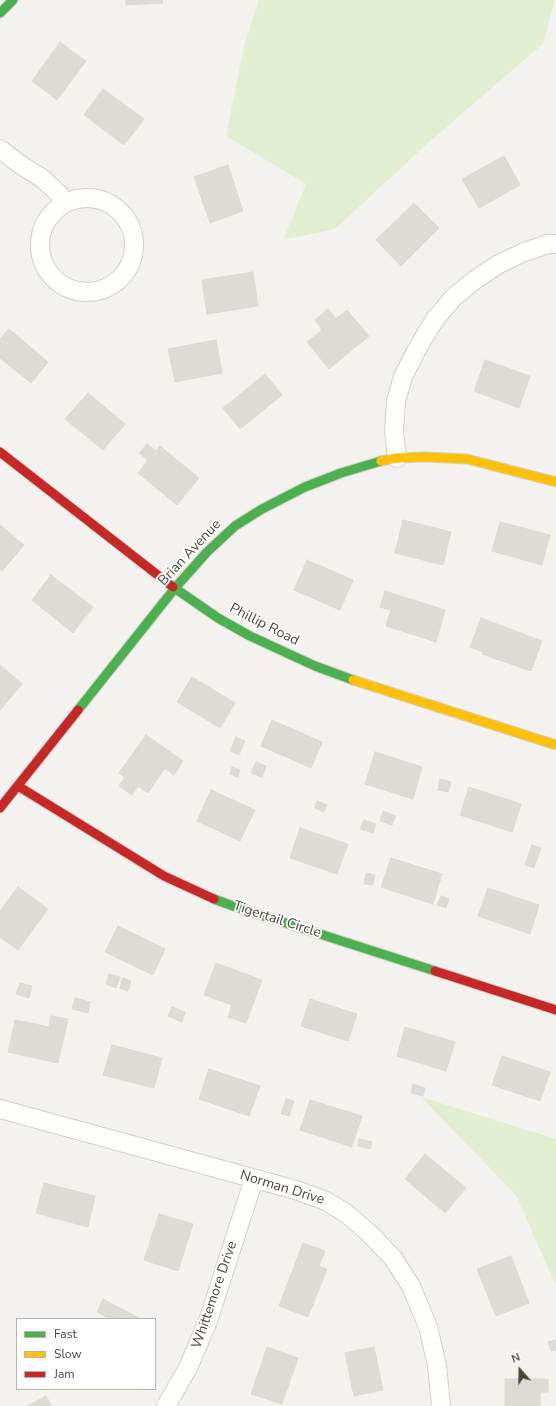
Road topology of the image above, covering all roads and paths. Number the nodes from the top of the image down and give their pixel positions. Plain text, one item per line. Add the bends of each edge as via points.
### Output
1 (13, 0) edge
2 (0, 13) edge
3 (0, 149) edge
4 (64, 204) junction
5 (556, 244) edge
6 (0, 452) edge
7 (397, 458) junction
8 (556, 482) edge
9 (175, 588) junction
10 (556, 745) edge
11 (18, 786) junction
12 (0, 808) edge
13 (556, 1010) edge
14 (0, 1109) edge
15 (254, 1179) junction
16 (166, 1406) edge
17 (441, 1406) edge

1 - 2 street
3 - 4 street via 43,179 59,194
4 - 4 street via 50,217 42,234 41,254 49,272 63,285 72,289 101,290 111,285 126,271 134,252 133,231 128,221 114,206 95,198 74,200
5 - 7 street via 548,244 522,253 499,264 454,297 436,318 403,377 396,401 394,431
6 - 9 street, Phillip Road
7 - 8 street, Brian Avenue via 467,459
7 - 9 street, Brian Avenue via 341,473 305,487 262,509 235,526 207,552
9 - 10 street, Phillip Road via 218,618 250,636 315,666
9 - 11 street, Brian Avenue
11 - 12 street, Brian Avenue
11 - 13 street, Tigertail Circle via 164,876 200,893 233,906
14 - 15 street, Norman Drive
15 - 16 street, Whittemore Drive via 208,1321 188,1368
15 - 17 street, Norman Drive via 326,1201 364,1228 393,1258 411,1286 428,1327 437,1365

